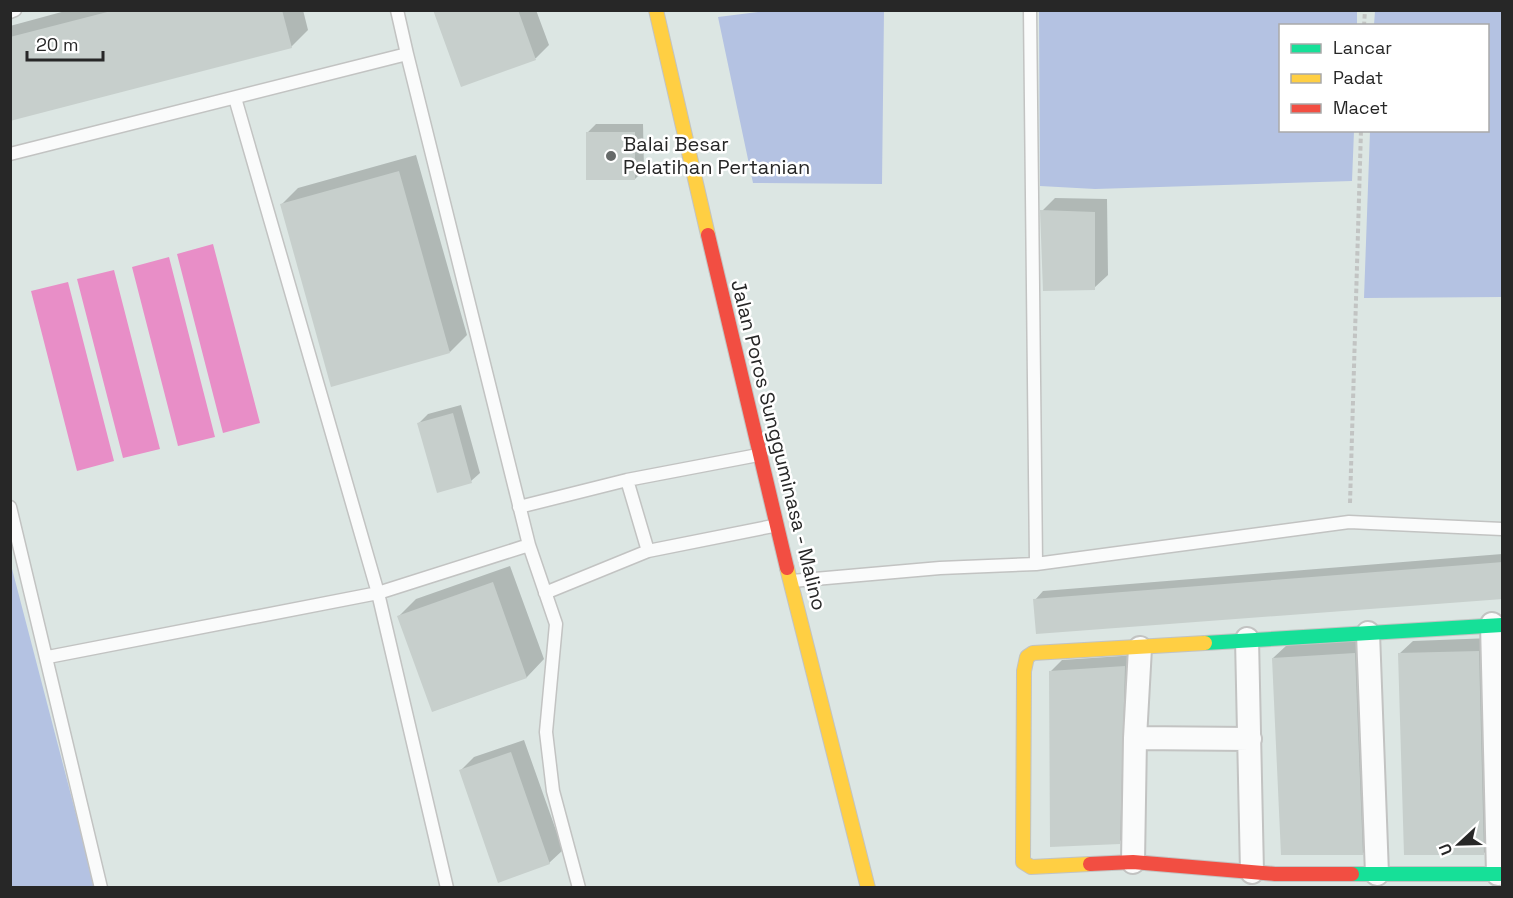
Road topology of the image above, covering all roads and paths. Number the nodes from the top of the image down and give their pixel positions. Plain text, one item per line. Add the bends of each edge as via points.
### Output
1 (15, 10) edge
2 (397, 10) edge
3 (656, 10) edge
4 (1030, 10) edge
5 (10, 12) edge
6 (407, 54) junction
7 (235, 98) junction
8 (1361, 132) edge
9 (10, 154) edge
10 (758, 455) junction
11 (627, 480) junction
12 (10, 507) edge
13 (519, 507) junction
14 (1349, 522) junction
15 (777, 525) junction
16 (1503, 529) edge
17 (529, 545) junction
18 (648, 551) junction
19 (1036, 564) junction
20 (792, 580) junction
21 (378, 592) junction
22 (545, 593) junction
23 (1497, 625) edge
24 (1368, 633) junction
25 (1247, 639) junction
26 (1140, 648) junction
27 (48, 657) junction
28 (1135, 738) junction
29 (1250, 739) junction
30 (1133, 862) junction
31 (1252, 872) junction
32 (1377, 874) junction
33 (1501, 874) edge
34 (101, 888) edge
35 (447, 888) edge
36 (579, 888) edge
37 (868, 888) edge

1 - 5 lane
2 - 6 lane
3 - 10 street, Jalan Poros Sungguminasa - Malino
4 - 19 lane
6 - 7 lane
6 - 13 lane
7 - 9 lane
7 - 21 lane
8 - 14 path
10 - 11 lane
10 - 15 street, Jalan Poros Sungguminasa - Malino
11 - 13 lane
11 - 18 lane
12 - 27 lane
13 - 17 lane
14 - 16 lane
14 - 19 lane
15 - 18 lane
15 - 20 street, Jalan Poros Sungguminasa - Malino
17 - 21 lane
17 - 22 lane
18 - 22 lane
19 - 20 lane
20 - 37 street, Jalan Poros Sungguminasa - Malino
21 - 27 lane
21 - 35 lane
22 - 36 lane via 556,624 546,732 553,791
23 - 24 street
23 - 33 street
24 - 25 street
24 - 32 street
25 - 26 street
25 - 29 street
26 - 28 street
26 - 30 street via 1033,653 1027,657 1024,671 1023,862 1031,867
27 - 34 lane
28 - 29 street
28 - 30 street
29 - 31 street
30 - 31 street
31 - 32 street
32 - 33 street

